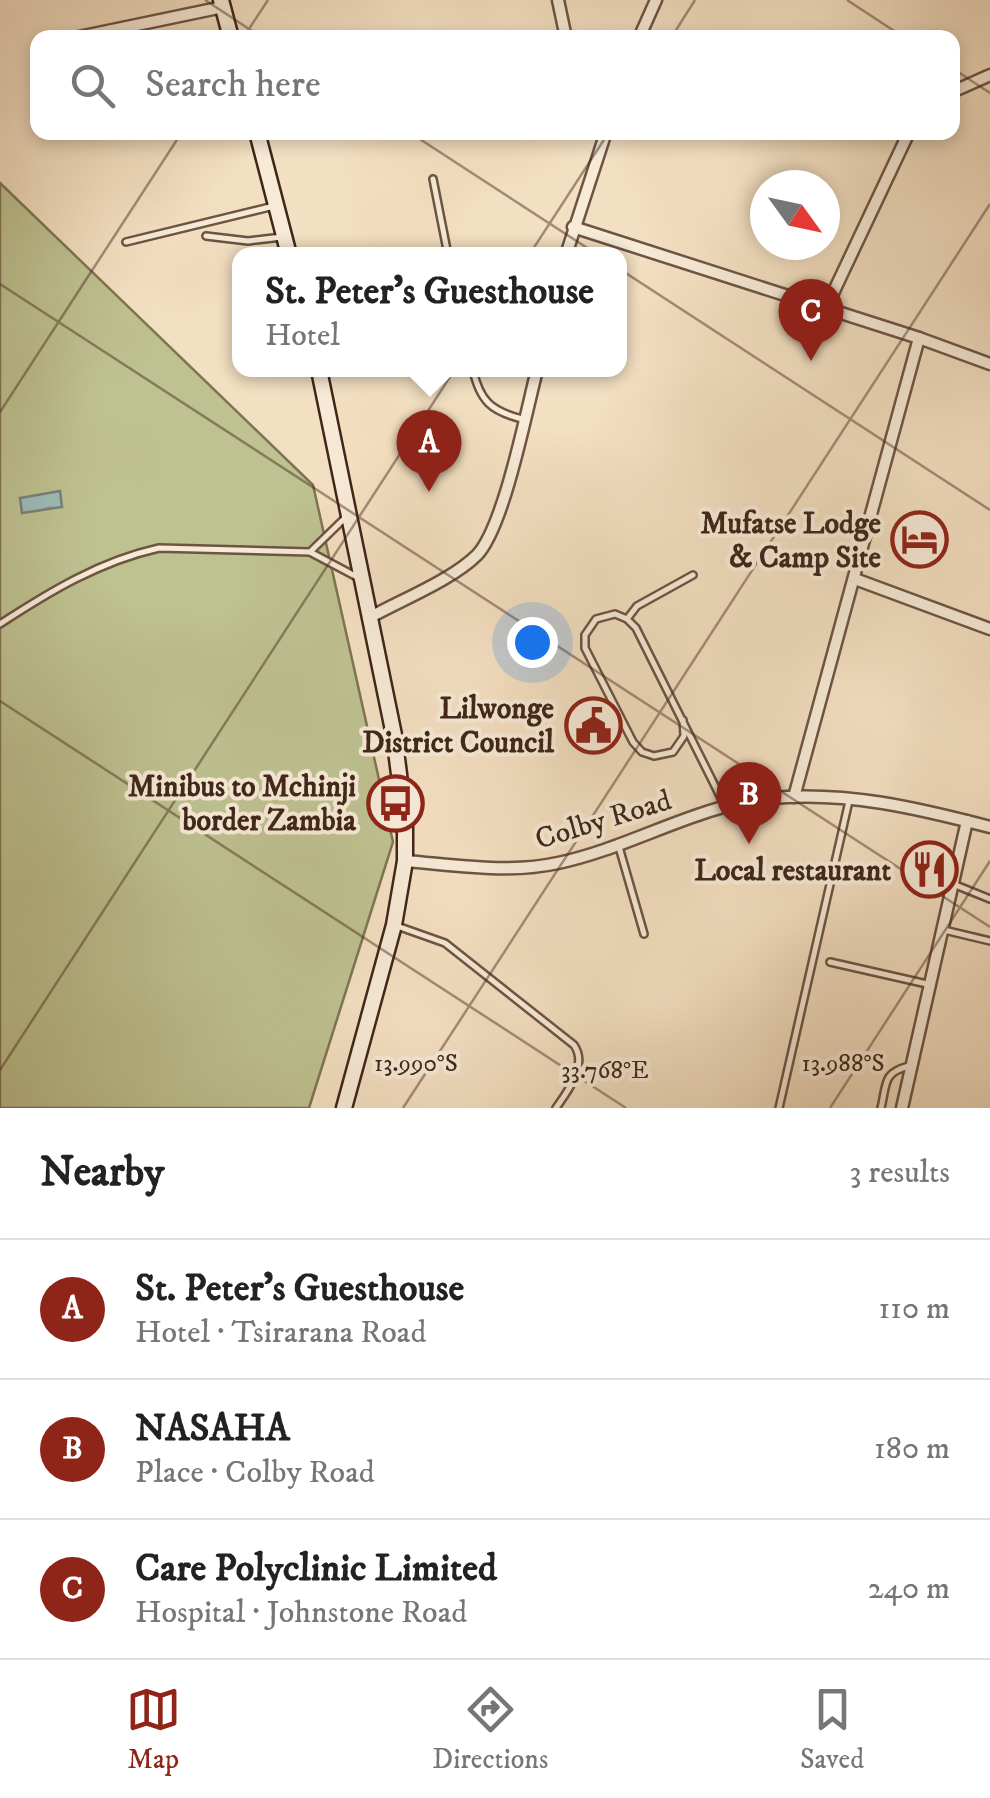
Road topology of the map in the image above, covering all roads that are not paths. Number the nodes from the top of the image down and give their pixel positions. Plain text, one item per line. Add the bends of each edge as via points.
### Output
1 (558, 0) edge
2 (656, 0) edge
3 (222, 4) edge
4 (109, 30) edge
5 (229, 30) edge
6 (564, 30) edge
7 (643, 30) edge
8 (990, 75) edge
9 (960, 88) edge
10 (259, 140) edge
11 (603, 140) edge
12 (904, 140) edge
13 (433, 179) dead end
14 (277, 205) junction
15 (573, 227) junction
16 (206, 236) dead end
17 (285, 236) junction
18 (126, 242) dead end
19 (288, 247) edge
20 (447, 247) edge
21 (568, 247) edge
22 (826, 308) junction
23 (920, 338) junction
24 (990, 364) edge
25 (321, 377) edge
26 (475, 377) edge
27 (535, 377) edge
28 (524, 419) junction
29 (350, 513) junction
30 (310, 552) junction
31 (693, 575) dead end
32 (361, 578) junction
33 (854, 579) junction
34 (369, 618) junction
35 (627, 618) junction
36 (0, 624) edge
37 (990, 629) edge
38 (683, 720) junction
39 (794, 798) junction
40 (850, 798) junction
41 (725, 807) junction
42 (968, 821) junction
43 (990, 827) edge
44 (618, 844) junction
45 (405, 861) junction
46 (953, 884) junction
47 (990, 899) edge
48 (394, 925) junction
49 (942, 930) junction
50 (644, 934) dead end
51 (990, 940) edge
52 (830, 962) dead end
53 (930, 985) junction
54 (912, 1065) junction
55 (344, 1108) edge
56 (556, 1108) edge
57 (779, 1108) edge
58 (881, 1108) edge
59 (902, 1108) edge

1 - 6 street
2 - 7 street
3 - 4 street
3 - 5 main road
8 - 9 street
10 - 14 main road
11 - 15 street
12 - 22 street
13 - 20 lane
14 - 17 main road
14 - 18 lane
15 - 21 street
15 - 22 street
16 - 17 lane
17 - 19 main road
22 - 23 street
23 - 24 street
23 - 33 street
25 - 29 main road
26 - 28 lane via 486,404
27 - 28 street
28 - 34 street via 484,547 465,565
29 - 30 lane
29 - 32 main road
30 - 32 lane
30 - 36 lane via 139,552 62,584
31 - 35 lane
32 - 34 main road
33 - 37 street
33 - 39 street
34 - 45 main road via 394,735
35 - 38 lane
35 - 38 lane via 596,619 584,642 633,742 648,755 667,755 682,742
38 - 41 lane
39 - 40 street, Colby Road
39 - 41 street, Colby Road
40 - 42 street, Colby Road
40 - 57 lane
41 - 44 street, Colby Road
42 - 43 street, Colby Road
42 - 46 street
44 - 45 street, Colby Road via 519,868
44 - 50 lane
45 - 48 main road
46 - 47 lane
46 - 49 street
48 - 55 main road
48 - 56 lane via 445,943 574,1045 580,1058 576,1074
49 - 51 lane
49 - 53 street
52 - 53 lane
53 - 54 street
54 - 58 lane via 888,1076
54 - 59 street

